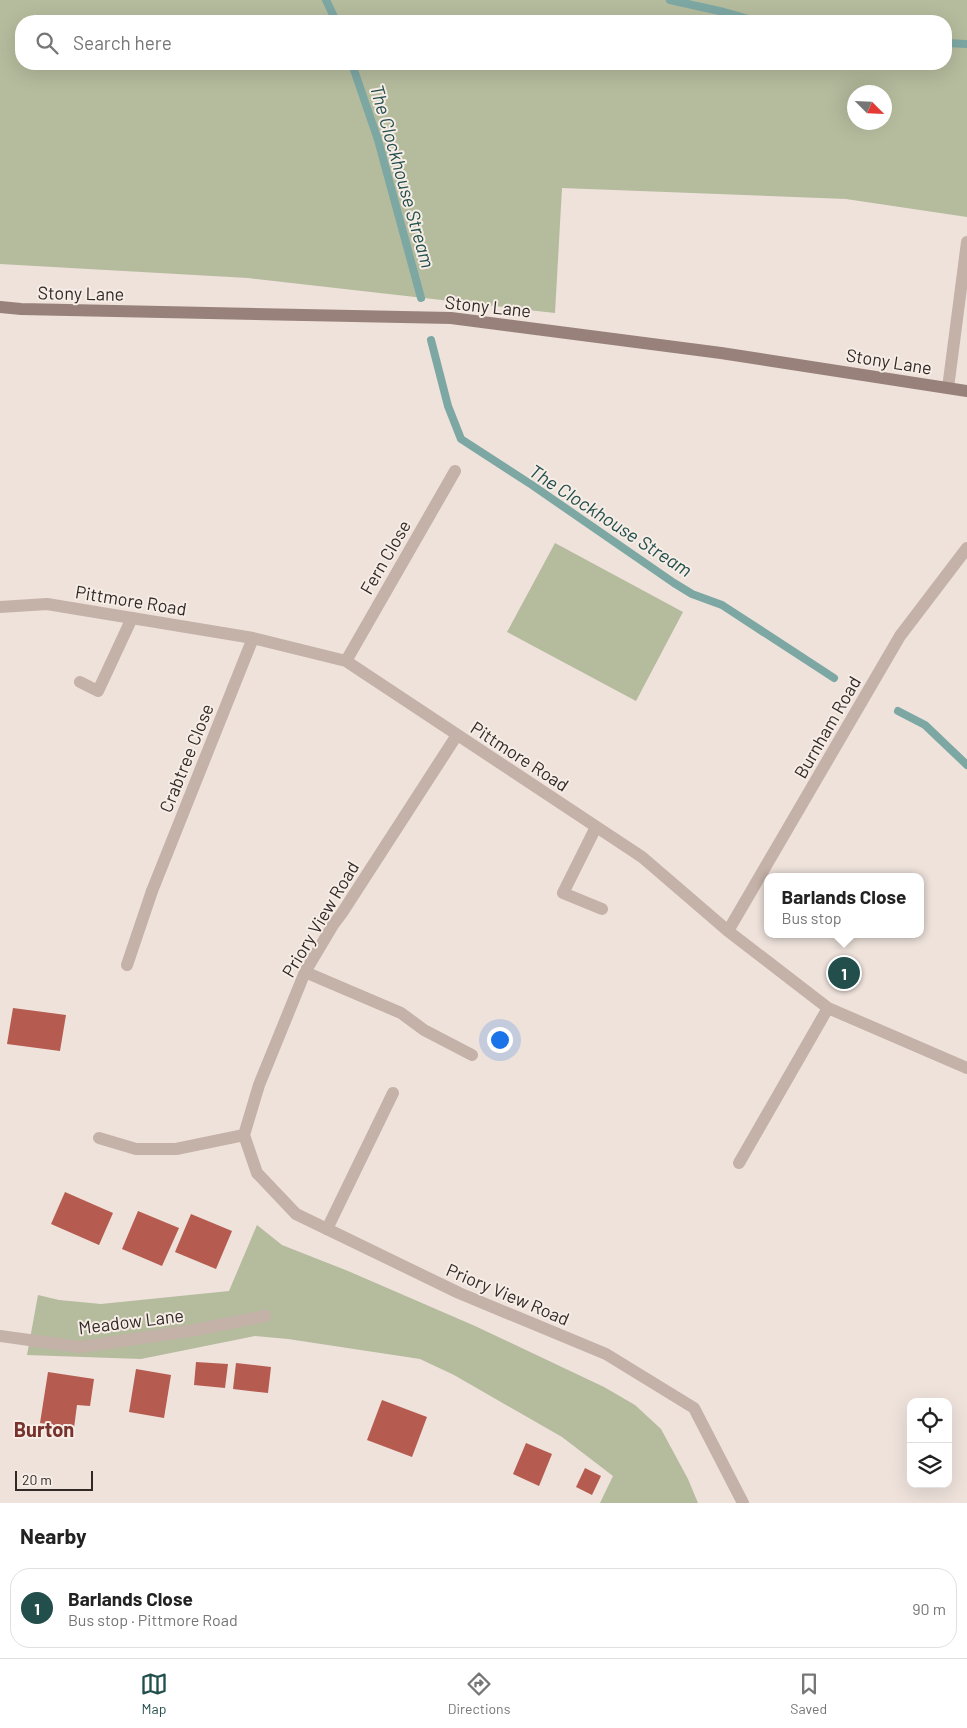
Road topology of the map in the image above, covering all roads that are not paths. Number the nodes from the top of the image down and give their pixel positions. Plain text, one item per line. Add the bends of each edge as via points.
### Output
1 (967, 242) edge
2 (0, 307) edge
3 (948, 388) junction
4 (967, 390) edge
5 (455, 471) dead end
6 (966, 554) edge
7 (0, 606) edge
8 (132, 618) junction
9 (253, 638) junction
10 (346, 661) junction
11 (80, 682) dead end
12 (457, 735) junction
13 (596, 827) junction
14 (602, 908) dead end
15 (728, 931) junction
16 (127, 965) dead end
17 (305, 972) junction
18 (828, 1008) junction
19 (472, 1055) dead end
20 (967, 1068) edge
21 (393, 1092) dead end
22 (244, 1135) junction
23 (99, 1138) dead end
24 (739, 1163) dead end
25 (327, 1229) junction
26 (265, 1316) dead end
27 (0, 1336) edge
28 (743, 1503) edge

1 - 3 street
2 - 3 main road, Stony Lane via 451,318 721,353
3 - 4 main road, Stony Lane
5 - 10 street, Fern Close
6 - 15 street, Burnham Road via 900,636
7 - 8 street, Pittmore Road via 47,604
8 - 9 street, Pittmore Road
8 - 11 street via 98,691
9 - 10 street, Pittmore Road
9 - 16 street, Crabtree Close via 152,891
10 - 12 street, Pittmore Road
12 - 13 street, Pittmore Road
12 - 17 street, Priory View Road
13 - 14 street via 563,893
13 - 15 street, Pittmore Road via 642,857
15 - 18 street, Pittmore Road
17 - 19 street via 401,1013 424,1030
17 - 22 street, Priory View Road via 259,1086
18 - 20 street, Pittmore Road
18 - 24 street
21 - 25 street
22 - 23 street via 176,1149 136,1149
22 - 25 street, Priory View Road via 257,1173 296,1214
25 - 28 street, Priory View Road via 459,1293 606,1354 694,1408
26 - 27 street, Meadow Lane via 80,1347

